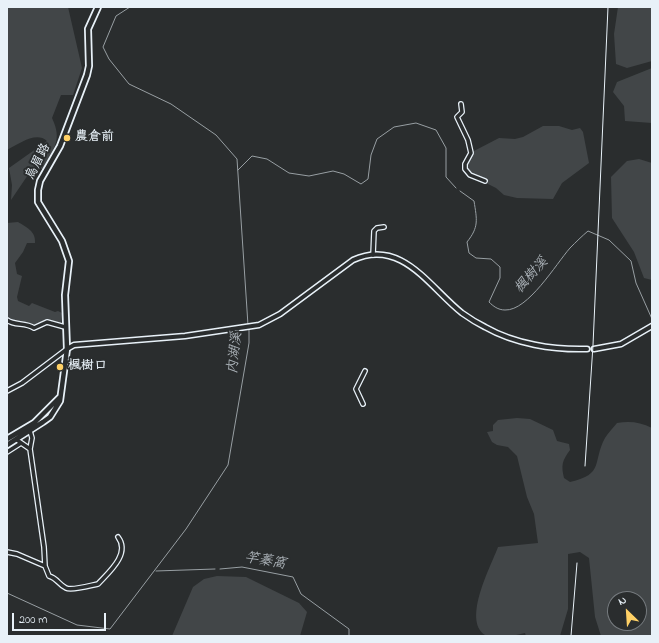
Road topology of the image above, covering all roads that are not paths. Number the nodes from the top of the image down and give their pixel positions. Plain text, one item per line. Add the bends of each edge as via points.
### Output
1 (98, 7) edge
2 (461, 104) dead end
3 (485, 181) dead end
4 (384, 227) dead end
5 (373, 255) junction
6 (7, 320) edge
7 (65, 327) junction
8 (652, 327) edge
9 (66, 349) junction
10 (587, 349) dead end
11 (594, 349) dead end
12 (365, 371) dead end
13 (7, 391) edge
14 (60, 397) junction
15 (363, 404) dead end
16 (30, 431) junction
17 (7, 439) edge
18 (17, 440) junction
19 (21, 443) junction
20 (7, 445) edge
21 (30, 449) junction
22 (7, 452) edge
23 (118, 538) dead end
24 (7, 552) edge
25 (45, 566) junction

1 - 7 main road, 烏眉路 via 88,29 87,75 60,146 40,181 38,190 38,202 62,241 69,261
2 - 3 street via 462,112 456,117 468,140 471,153 465,169 470,175
4 - 5 street via 374,231
5 - 9 street via 360,257 344,266 280,314 259,325 185,336 74,345
5 - 10 street via 391,256 407,263 461,313 497,333 533,345
6 - 7 street via 13,324 26,323 34,328 46,322
7 - 9 main road, 烏眉路
8 - 11 street via 621,344
9 - 13 street via 22,383
9 - 14 main road, 烏眉路
12 - 15 street via 356,389
14 - 16 main road, 烏眉路 via 50,417
14 - 17 main road via 34,423
16 - 18 main road, 烏眉路
16 - 21 street
18 - 19 street
18 - 20 main road, 烏眉路
19 - 21 street
19 - 22 street
21 - 25 street
23 - 25 street via 121,555 98,584 67,588 48,576
24 - 25 street

